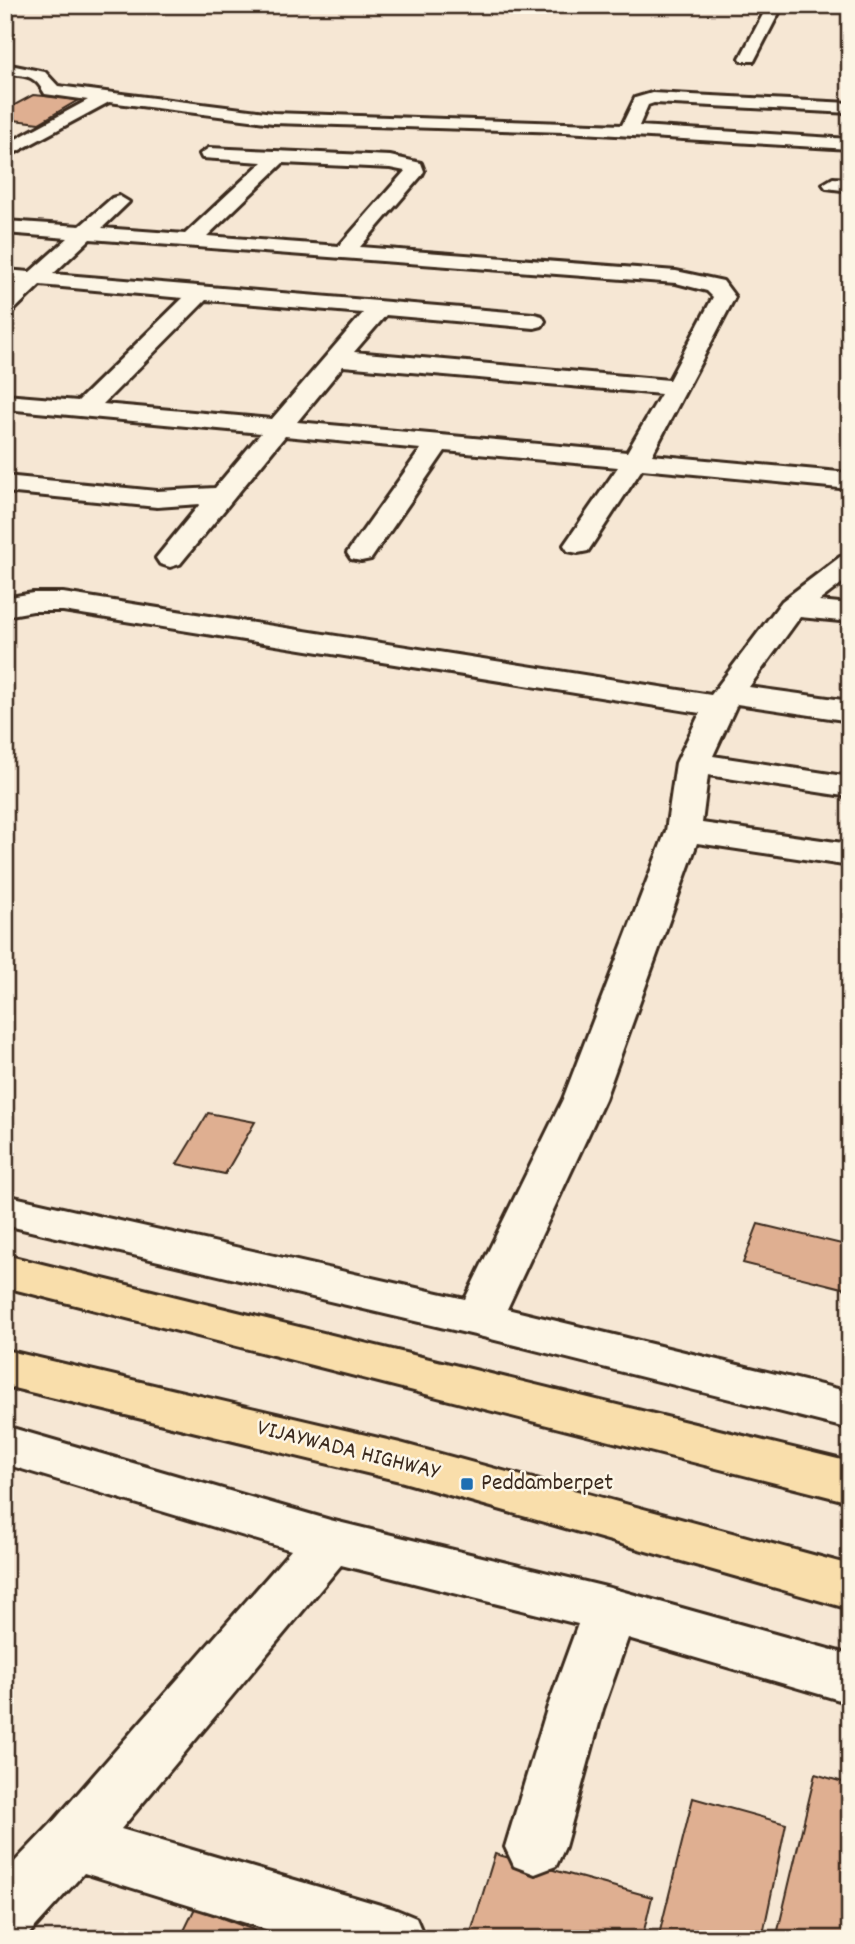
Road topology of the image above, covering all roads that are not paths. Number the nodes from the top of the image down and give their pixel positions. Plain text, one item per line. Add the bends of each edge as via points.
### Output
1 (776, 5) edge
2 (748, 58) dead end
3 (5, 69) edge
4 (5, 85) edge
5 (51, 90) junction
6 (104, 98) junction
7 (850, 108) edge
8 (628, 131) junction
9 (850, 144) edge
10 (5, 153) edge
11 (209, 154) dead end
12 (278, 157) junction
13 (119, 202) dead end
14 (5, 227) edge
15 (85, 232) junction
16 (191, 240) junction
17 (345, 251) junction
18 (5, 276) edge
19 (36, 278) junction
20 (200, 293) junction
21 (547, 295) junction
22 (5, 306) edge
23 (379, 309) junction
24 (518, 356) junction
25 (337, 358) junction
26 (677, 388) junction
27 (5, 402) edge
28 (84, 409) junction
29 (282, 426) junction
30 (437, 444) junction
31 (635, 461) junction
32 (850, 481) edge
33 (5, 484) edge
34 (224, 495) junction
35 (578, 545) dead end
36 (361, 553) dead end
37 (170, 558) dead end
38 (850, 563) edge
39 (5, 607) edge
40 (792, 607) junction
41 (850, 613) edge
42 (722, 700) junction
43 (850, 711) edge
44 (693, 763) junction
45 (850, 787) edge
46 (684, 831) junction
47 (850, 855) edge
48 (5, 1210) edge
49 (5, 1271) edge
50 (478, 1319) junction
51 (5, 1367) edge
52 (850, 1411) edge
53 (5, 1445) edge
54 (850, 1482) edge
55 (330, 1541) junction
56 (850, 1587) edge
57 (610, 1611) junction
58 (850, 1679) edge
59 (73, 1842) junction
60 (535, 1847) dead end
61 (5, 1916) edge
62 (394, 1939) edge

1 - 2 street
3 - 5 street via 42,76
4 - 5 street
5 - 6 street
6 - 8 street via 273,118
6 - 10 street
7 - 8 street via 652,98 641,102
8 - 9 street
11 - 12 street
12 - 16 street
12 - 17 street via 415,167
13 - 15 street
14 - 15 street
15 - 16 street
15 - 19 street
16 - 17 street
17 - 21 street
18 - 19 street
19 - 20 street
19 - 22 street
20 - 23 street
20 - 28 street
21 - 23 street
21 - 24 street
21 - 26 street via 676,277 702,281 721,291 724,298
23 - 25 street
24 - 25 street
24 - 26 street
25 - 29 street
26 - 31 street
27 - 28 street
28 - 29 street
29 - 30 street
29 - 34 street
30 - 31 street
30 - 36 street
31 - 32 street
31 - 35 street
33 - 34 street via 157,499
34 - 37 street
38 - 40 street
39 - 42 street via 63,602
40 - 41 street
40 - 42 street
42 - 43 street
42 - 44 street
44 - 45 street
44 - 46 street
46 - 47 street
46 - 50 street via 584,1098
48 - 50 street
49 - 54 highway
50 - 52 street
51 - 56 highway, VIJAYWADA HIGHWAY via 400,1462
53 - 55 street
55 - 57 street
55 - 59 street
57 - 58 street
57 - 60 street via 575,1709
59 - 61 street
59 - 62 street

